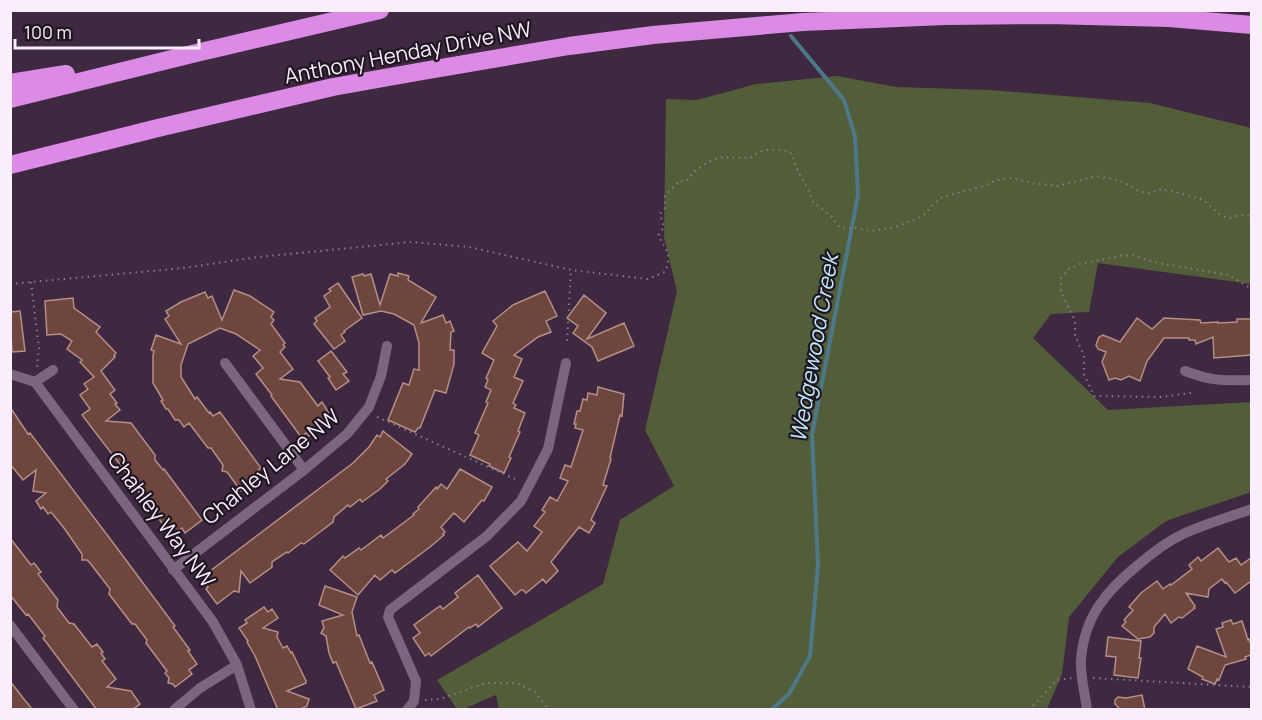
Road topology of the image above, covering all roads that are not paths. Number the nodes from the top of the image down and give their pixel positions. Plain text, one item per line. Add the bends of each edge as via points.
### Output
1 (380, 10) edge
2 (1251, 25) edge
3 (192, 54) junction
4 (10, 83) edge
5 (10, 99) edge
6 (10, 165) edge
7 (387, 346) dead end
8 (225, 363) dead end
9 (566, 363) dead end
10 (53, 370) dead end
11 (1185, 371) dead end
12 (10, 374) edge
13 (1251, 380) edge
14 (35, 382) junction
15 (304, 471) junction
16 (1251, 509) edge
17 (173, 570) junction
18 (10, 626) edge
19 (237, 665) junction
20 (410, 705) edge
21 (74, 710) edge
22 (174, 710) edge
23 (251, 710) edge
24 (1088, 710) edge

1 - 3 highway, Anthony Henday Drive NW
2 - 6 highway, Anthony Henday Drive NW via 1169,18 945,16 803,22 653,35 333,87
3 - 4 highway
3 - 5 highway, Anthony Henday Drive NW
7 - 15 street, Chahley Lane NW via 369,407 347,434
8 - 15 street
9 - 20 street via 548,448 521,501 487,536 390,610 388,617 416,681
10 - 14 street
11 - 13 street via 1216,381
12 - 14 street
14 - 17 street, Chahley Way NW
15 - 17 street, Chahley Lane NW
16 - 24 street via 1166,543 1110,589 1096,609 1081,657
17 - 19 street, Chahley Way NW via 213,622
18 - 21 street
19 - 22 street
19 - 23 street, Chahley Way NW

